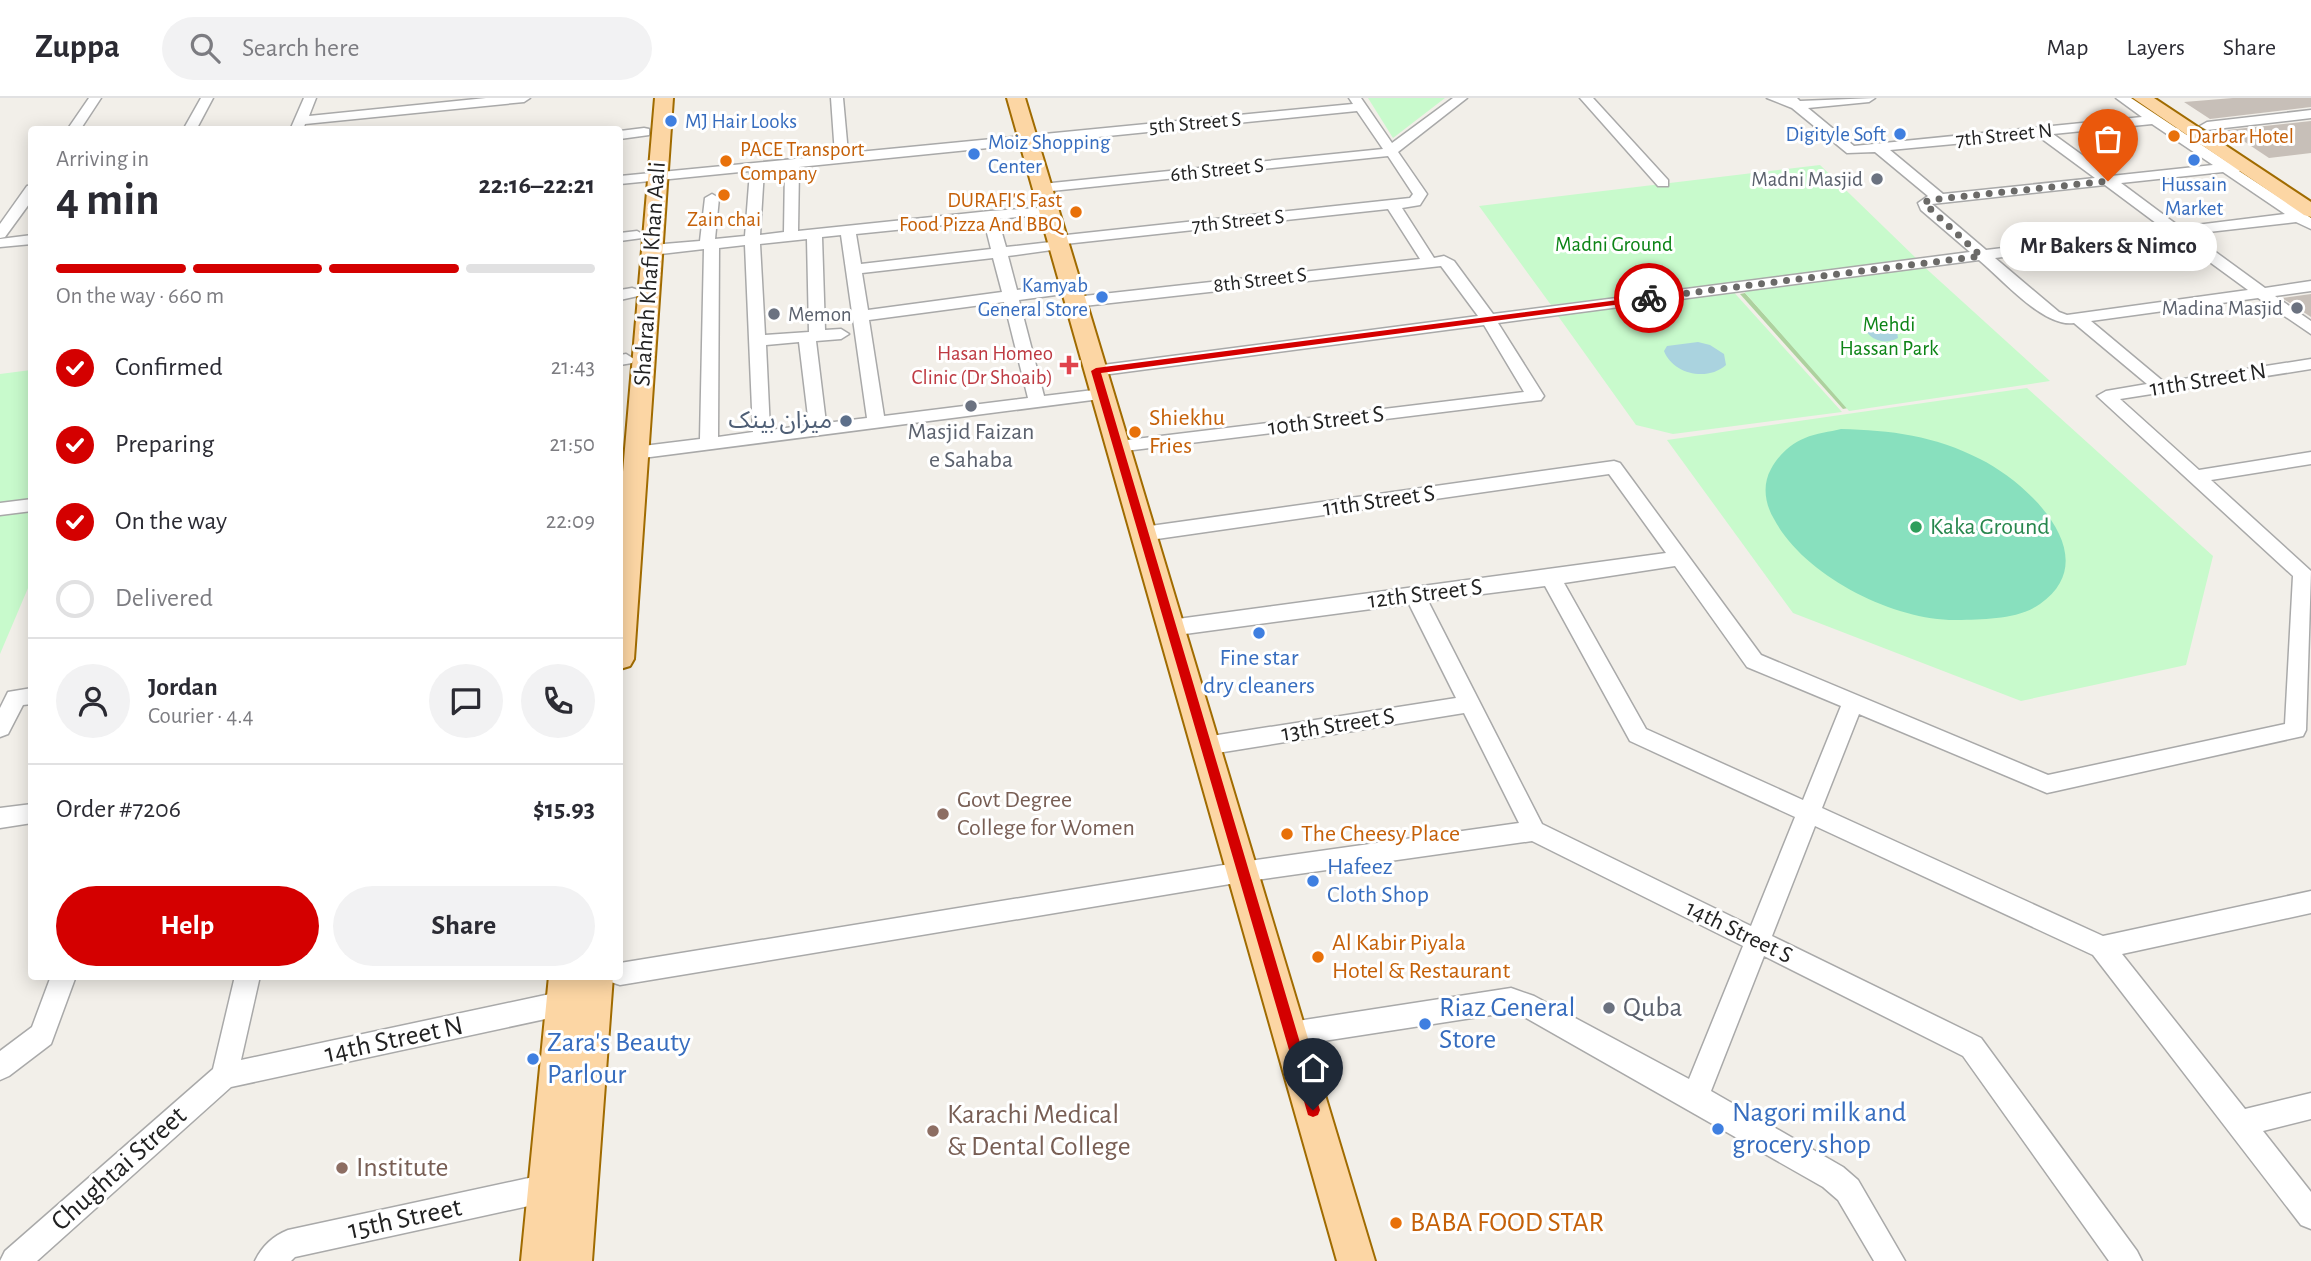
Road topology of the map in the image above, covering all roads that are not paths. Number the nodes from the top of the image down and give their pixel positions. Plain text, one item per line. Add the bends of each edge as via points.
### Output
1 (95, 98) edge
2 (207, 98) edge
3 (310, 98) edge
4 (524, 98) edge
5 (647, 98) edge
6 (664, 98) edge
7 (837, 98) edge
8 (1016, 98) edge
9 (1461, 98) edge
10 (1586, 98) edge
11 (1773, 98) edge
12 (1869, 98) edge
13 (2122, 98) edge
14 (2142, 98) edge
15 (2163, 98) edge
16 (1793, 101) edge
17 (1358, 103) edge
18 (2311, 114) edge
19 (2157, 120) junction
20 (298, 125) edge
21 (76, 126) edge
22 (191, 126) edge
23 (2207, 126) junction
24 (643, 132) junction
25 (2041, 132) junction
26 (623, 135) edge
27 (1028, 139) junction
28 (1879, 148) junction
29 (1391, 152) junction
30 (842, 158) junction
31 (792, 162) junction
32 (757, 166) junction
33 (2234, 167) junction
34 (649, 177) junction
35 (623, 180) edge
36 (2108, 181) junction
37 (1663, 183) dead end
38 (28, 195) edge
39 (712, 198) dead end
40 (1045, 199) junction
41 (1932, 201) junction
42 (1392, 205) junction
43 (2309, 212) edge
44 (990, 215) junction
45 (848, 230) junction
46 (2179, 233) junction
47 (0, 234) edge
48 (814, 234) junction
49 (791, 236) junction
50 (28, 240) edge
51 (636, 240) edge
52 (752, 240) junction
53 (1058, 242) junction
54 (0, 243) edge
55 (709, 244) junction
56 (1000, 253) junction
57 (1981, 256) junction
58 (1437, 261) junction
59 (853, 270) junction
60 (2311, 286) edge
61 (2262, 293) junction
62 (626, 294) edge
63 (1073, 295) junction
64 (1010, 296) junction
65 (860, 316) junction
66 (1488, 319) junction
67 (2080, 320) junction
68 (2311, 330) edge
69 (841, 334) dead end
70 (812, 337) junction
71 (757, 341) junction
72 (623, 360) edge
73 (2311, 364) edge
74 (1099, 382) junction
75 (2160, 387) junction
76 (1037, 401) junction
77 (876, 423) junction
78 (818, 430) junction
79 (762, 437) junction
80 (709, 444) junction
81 (1117, 446) junction
82 (630, 449) edge
83 (2309, 460) edge
84 (2195, 477) junction
85 (28, 506) edge
86 (0, 509) edge
87 (1143, 534) junction
88 (1680, 558) junction
89 (1550, 578) junction
90 (623, 580) edge
91 (1415, 595) junction
92 (2306, 623) edge
93 (1170, 628) junction
94 (24, 697) edge
95 (1853, 702) junction
96 (1471, 704) junction
97 (0, 728) edge
98 (1205, 746) junction
99 (1808, 812) junction
100 (28, 814) edge
101 (0, 818) edge
102 (1534, 831) junction
103 (1242, 872) junction
104 (2311, 901) edge
105 (1758, 942) junction
106 (2102, 947) junction
107 (623, 976) edge
108 (63, 980) edge
109 (247, 980) edge
110 (591, 981) edge
111 (1291, 1034) junction
112 (0, 1067) edge
113 (224, 1076) junction
114 (1695, 1097) junction
115 (2311, 1106) edge
116 (2239, 1125) junction
117 (547, 1188) junction
118 (2311, 1215) edge
119 (15, 1261) edge
120 (270, 1261) edge
121 (540, 1261) edge
122 (573, 1261) edge
123 (1356, 1261) edge
124 (1890, 1261) edge
125 (2127, 1261) edge

1 - 21 street
2 - 22 street
3 - 20 street
4 - 20 street
5 - 24 main road, Shahrah Khafi Khan Aali
6 - 34 main road, Shahrah Khafi Khan Aali
7 - 30 street
8 - 27 main road
9 - 29 street
10 - 37 street
11 - 16 street
12 - 16 street
13 - 19 street
14 - 33 main road
15 - 23 main road
16 - 28 street, 7th Street N via 1843,145
17 - 27 street, 5th Street S
17 - 29 street
18 - 23 street
19 - 25 street, 7th Street N
19 - 33 street
23 - 43 main road
24 - 26 street
24 - 34 main road, Shahrah Khafi Khan Aali
25 - 28 street, 7th Street N
25 - 36 street
27 - 30 street, 5th Street S
27 - 40 main road
28 - 41 street
29 - 40 street, 6th Street S
29 - 42 street, 7th Street S via 1420,194 1417,200
30 - 31 street, 5th Street S
31 - 32 street, 5th Street S
31 - 49 street
32 - 34 street, 5th Street S
32 - 52 street
33 - 36 street
33 - 43 main road
34 - 35 street, 5th Street S
34 - 51 main road, Shahrah Khafi Khan Aali
36 - 41 street
36 - 46 street
38 - 47 street
39 - 55 street
40 - 44 street, 6th Street S
40 - 53 main road
41 - 57 street
42 - 53 street, 7th Street S
42 - 58 street
43 - 46 street
44 - 45 street, 6th Street S
44 - 56 street
45 - 48 street, 6th Street S
45 - 59 street
46 - 57 street
46 - 61 street
48 - 49 street, 6th Street S
48 - 70 street
49 - 52 street, 6th Street S
50 - 54 street
51 - 55 street, 6th Street S
51 - 62 main road, Shahrah Khafi Khan Aali
51 - 82 main road, Shahrah Khafi Khan Aali
52 - 55 street, 6th Street S
52 - 71 street
53 - 56 street, 7th Street S
53 - 63 main road
55 - 80 street
56 - 59 street, 7th Street S
56 - 64 street
57 - 66 street
57 - 67 street via 2058,318
58 - 63 street, 8th Street S
58 - 66 street via 1449,264
59 - 65 street
60 - 61 street
61 - 67 street
61 - 68 street
62 - 72 main road, Shahrah Khafi Khan Aali
63 - 64 street, 8th Street S
63 - 74 main road
64 - 65 street, 8th Street S
64 - 76 street
65 - 77 street
66 - 74 street
66 - 81 street, 10th Street S via 1535,396
67 - 75 street
69 - 70 street
70 - 71 street
70 - 78 street
71 - 79 street
73 - 75 street, 11th Street N
74 - 76 street
74 - 81 main road
75 - 84 street, 11th Street N via 2106,396
76 - 77 street
77 - 78 street
78 - 79 street
79 - 80 street
80 - 82 street
81 - 87 main road
82 - 90 main road, Shahrah Khafi Khan Aali
83 - 84 street
84 - 92 street via 2303,574
85 - 86 street
87 - 88 street, 11th Street S via 1614,467
87 - 93 main road
88 - 89 street, 12th Street S
88 - 95 street via 1754,661
89 - 91 street, 12th Street S
89 - 99 street via 1638,735
91 - 93 street, 12th Street S
91 - 96 street
92 - 95 street via 2295,730 2047,784
93 - 98 main road
94 - 97 street
95 - 99 street
96 - 98 street, 13th Street S
96 - 102 street
98 - 103 main road
99 - 105 street
99 - 106 street
100 - 101 street
102 - 103 street
102 - 105 street, 14th Street S
103 - 107 street, 14th Street N
103 - 111 main road
104 - 106 street
105 - 114 street
105 - 125 street, 14th Street S via 1972,1047
106 - 116 street
108 - 112 street via 42,1035
109 - 113 street
110 - 113 street, 14th Street N
110 - 117 main road
110 - 122 main road
111 - 114 street via 1511,1000
111 - 123 main road
113 - 119 street, Chughtai Street
114 - 124 street via 1833,1177 1847,1190
115 - 116 street
116 - 118 street
117 - 120 street, 15th Street via 288,1244
117 - 121 main road

